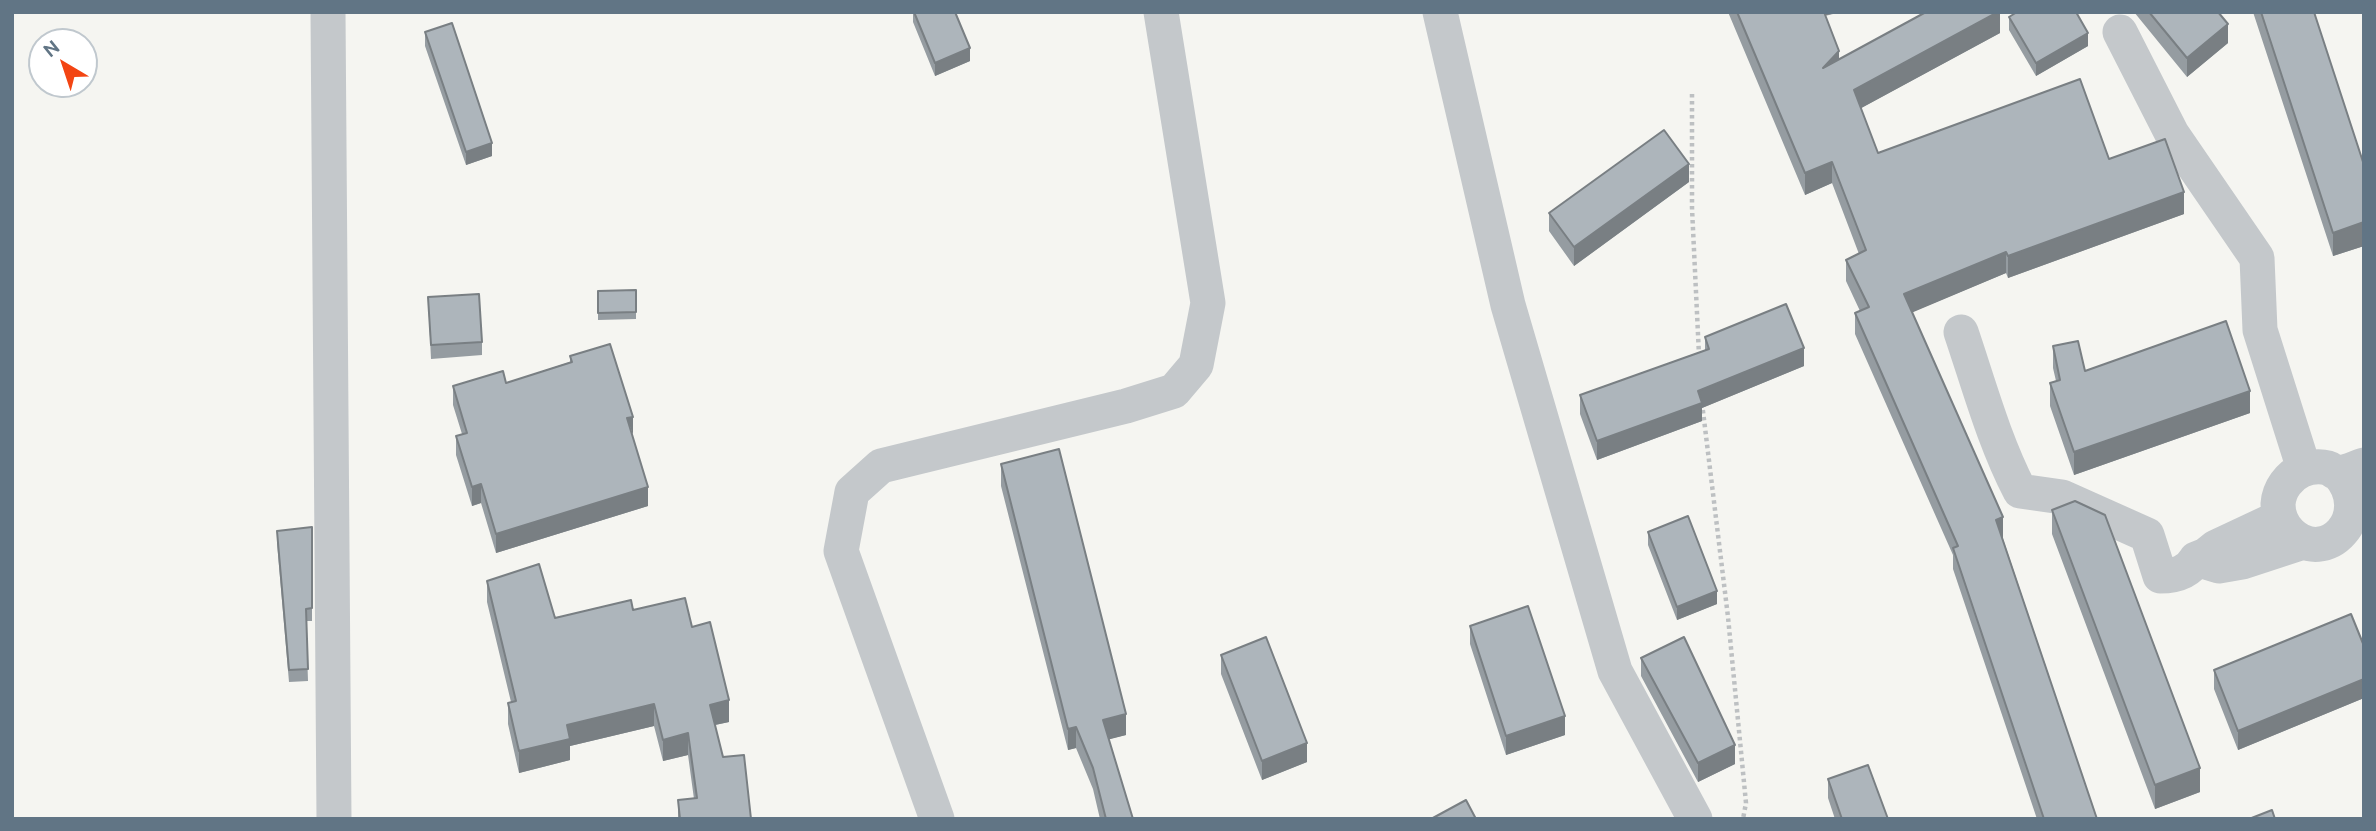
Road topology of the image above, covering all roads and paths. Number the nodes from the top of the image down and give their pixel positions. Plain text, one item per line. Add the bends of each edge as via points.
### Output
1 (328, 12) edge
2 (1161, 12) edge
3 (1440, 12) edge
4 (2120, 32) dead end
5 (1692, 94) dead end
6 (1961, 332) dead end
7 (1700, 359) edge
8 (1702, 401) edge
9 (2304, 469) junction
10 (2351, 469) edge
11 (2280, 517) junction
12 (2358, 519) edge
13 (2303, 542) junction
14 (2196, 559) junction
15 (334, 819) edge
16 (937, 819) edge
17 (1695, 819) edge
18 (1743, 819) edge

1 - 15 street
2 - 16 street via 1208,303 1196,365 1174,391 881,466 852,492 841,551
3 - 17 street via 1508,304 1615,671
4 - 9 street via 2172,134 2257,258 2260,330
5 - 7 path
6 - 14 street via 2020,491 2062,497 2147,535 2160,576 2191,568
8 - 18 path via 1745,790
9 - 10 street
9 - 11 street via 2280,494
10 - 12 street via 2348,482
11 - 13 street via 2285,528
11 - 14 street
12 - 13 street via 2327,543
13 - 14 street via 2219,566

